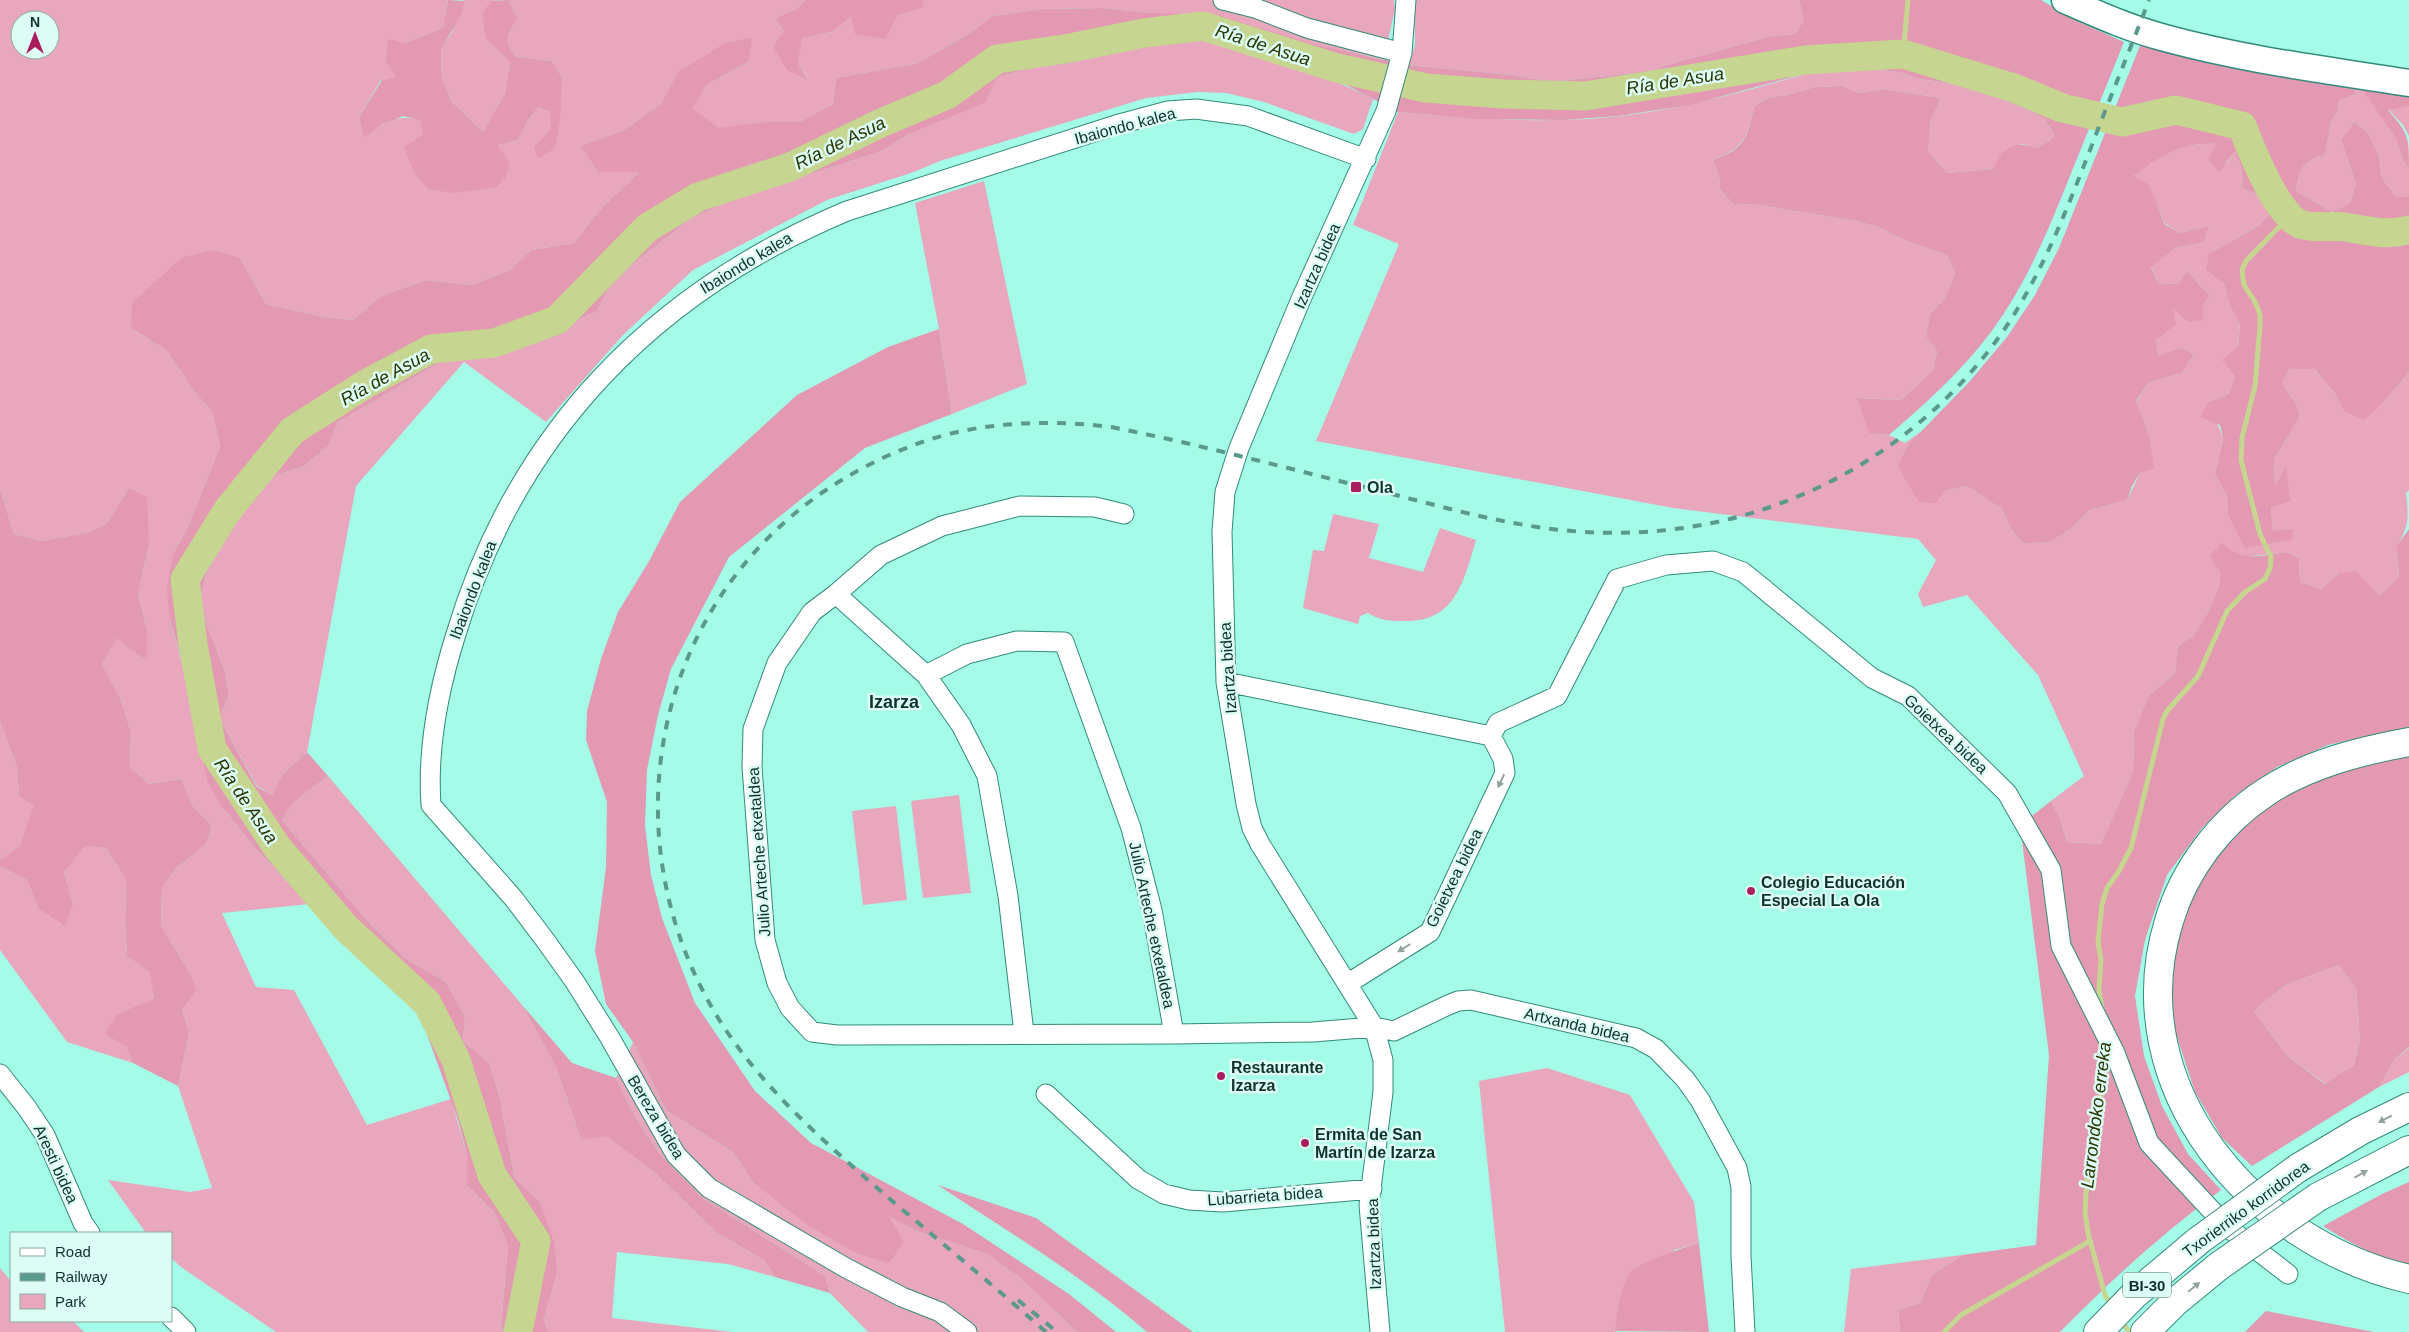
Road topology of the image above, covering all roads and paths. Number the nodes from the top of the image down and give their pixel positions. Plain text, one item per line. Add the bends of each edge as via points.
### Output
1 (1223, 0) edge
2 (1406, 0) edge
3 (2065, 0) edge
4 (1401, 56) junction
5 (2409, 83) edge
6 (1366, 158) junction
7 (1124, 514) dead end
8 (836, 594) junction
9 (926, 675) junction
10 (1226, 682) junction
11 (1491, 736) junction
12 (2409, 742) edge
13 (430, 805) joint
14 (1347, 984) junction
15 (1374, 1027) junction
16 (1024, 1033) junction
17 (1174, 1034) junction
18 (0, 1074) edge
19 (1046, 1094) dead end
20 (2409, 1107) edge
21 (2409, 1150) edge
22 (1372, 1188) junction
23 (89, 1232) edge
24 (2288, 1274) dead end
25 (2409, 1279) edge
26 (172, 1318) edge
27 (186, 1332) edge
28 (967, 1332) edge
29 (1380, 1332) edge
30 (1745, 1332) edge
31 (2098, 1332) edge
32 (2145, 1332) edge

1 - 4 street
2 - 4 street, Izartza bidea
3 - 5 street via 2163,38 2222,53
4 - 6 street, Izartza bidea via 1387,108
6 - 10 street, Izartza bidea via 1301,299 1227,479 1222,532
6 - 13 street, Ibaiondo kalea via 1248,116 1196,109 1168,111 847,211 771,246 708,284 640,338 602,375 555,433 516,492 482,558 450,654 435,725
7 - 8 street, Julio Arteche etxetaldea via 1094,507 1020,506 942,526 881,555
8 - 9 street
8 - 16 street, Julio Arteche etxetaldea via 812,612 777,663 753,729 752,767 765,940 777,983 790,1008 812,1032 838,1035
9 - 16 street via 961,725 987,776 1008,896
9 - 17 street, Julio Arteche etxetaldea via 967,654 1017,641 1064,642 1131,828 1152,910
10 - 11 street
10 - 14 street, Izartza bidea via 1252,828
11 -> 14 street, Goietxea bidea via 1503,759 1505,773 1430,932
11 - 24 street, Goietxea bidea via 1498,723 1557,696 1618,579 1666,565 1713,561 1743,572 1872,678 1908,696 2007,793 2051,870 2061,946 2115,1052 2149,1143 2227,1227
12 - 25 highway via 2343,758 2297,775 2266,792 2226,826 2204,852 2173,906 2162,946 2157,990 2161,1040 2181,1098 2209,1146 2235,1178 2260,1204 2312,1239 2372,1267
13 - 28 street, Bereza bidea via 514,899 545,940 605,1030 676,1155 709,1188 854,1272 940,1312
14 - 15 street, Izartza bidea
15 - 17 street, Julio Arteche etxetaldea via 1313,1032
15 - 22 street, Izartza bidea via 1383,1060 1383,1092
15 - 30 street, Artxanda bidea via 1394,1031 1458,1001 1471,1000 1636,1038 1656,1049 1700,1100 1737,1168 1741,1187
16 - 17 street, Julio Arteche etxetaldea
18 - 23 street, Aresti bidea via 45,1135
19 - 22 street, Lubarrieta bidea via 1138,1179 1164,1194 1189,1200 1223,1202
20 -> 31 highway, Txorierriko korridorea / BI-30, bridge via 2360,1131 2298,1168 2198,1241 2134,1295
32 -> 21 highway, Txorierriko korridorea / BI-30, bridge via 2219,1266 2318,1197
22 - 29 street, Izartza bidea via 1369,1205
26 - 27 street

